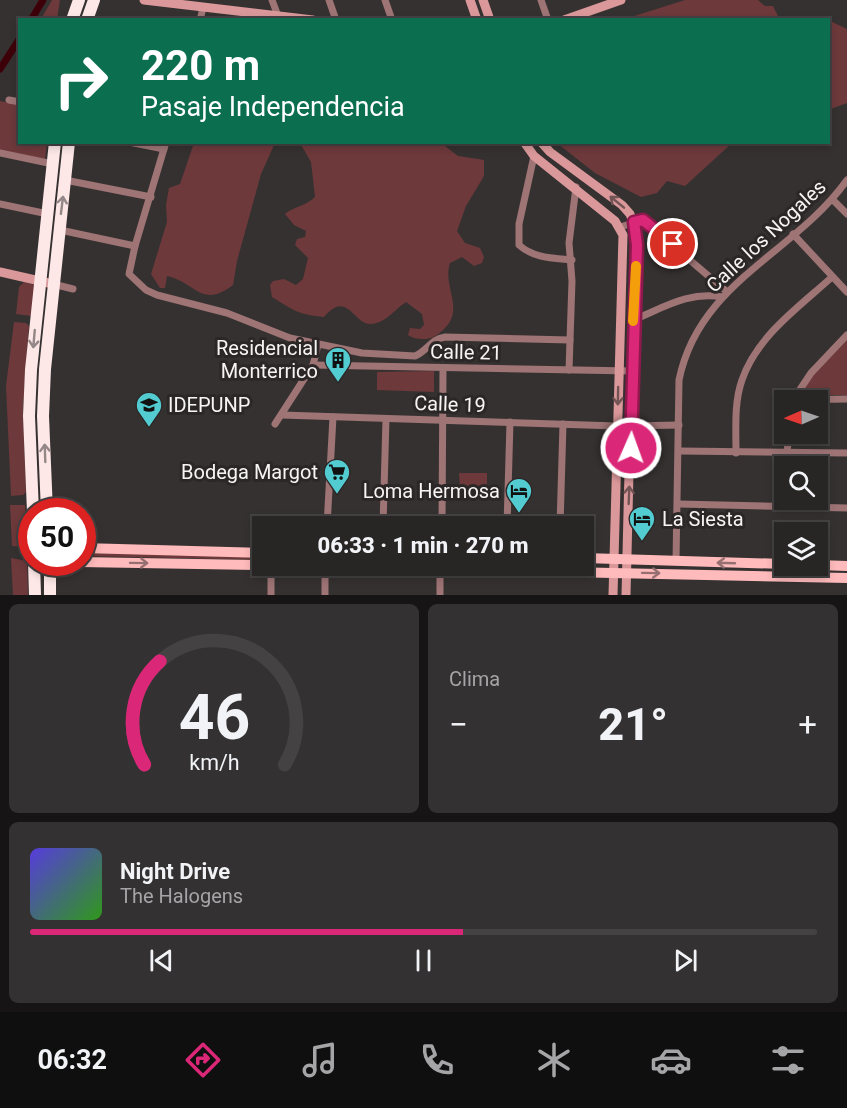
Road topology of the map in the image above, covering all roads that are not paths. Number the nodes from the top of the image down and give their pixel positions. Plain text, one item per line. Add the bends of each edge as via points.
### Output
1 (144, 0) edge
2 (218, 0) edge
3 (272, 0) edge
4 (329, 0) edge
5 (385, 0) edge
6 (470, 0) edge
7 (483, 0) edge
8 (541, 0) edge
9 (621, 0) edge
10 (76, 2) edge
11 (598, 4) edge
12 (203, 8) junction
13 (90, 10) edge
14 (222, 10) junction
15 (278, 16) junction
16 (72, 18) edge
17 (200, 18) edge
18 (296, 18) edge
19 (335, 18) edge
20 (391, 18) edge
21 (476, 18) edge
22 (489, 18) edge
23 (547, 18) edge
24 (568, 18) edge
25 (9, 100) dead end
26 (18, 102) edge
27 (55, 144) edge
28 (69, 144) edge
29 (147, 144) edge
30 (525, 144) edge
31 (543, 144) edge
32 (165, 146) edge
33 (0, 153) edge
34 (534, 156) junction
35 (53, 164) junction
36 (65, 180) junction
37 (847, 180) edge
38 (576, 187) junction
39 (151, 197) junction
40 (833, 200) junction
41 (0, 204) edge
42 (48, 214) junction
43 (847, 214) edge
44 (634, 222) junction
45 (621, 227) junction
46 (60, 230) junction
47 (793, 234) junction
48 (135, 246) junction
49 (572, 260) junction
50 (0, 272) edge
51 (832, 277) junction
52 (40, 280) junction
53 (53, 284) junction
54 (73, 289) dead end
55 (847, 292) edge
56 (724, 294) junction
57 (633, 320) junction
58 (847, 335) edge
59 (570, 340) junction
60 (318, 345) junction
61 (313, 365) junction
62 (443, 368) junction
63 (569, 370) junction
64 (618, 370) junction
65 (632, 371) junction
66 (800, 390) edge
67 (828, 399) edge
68 (847, 399) edge
69 (282, 416) junction
70 (333, 417) junction
71 (386, 418) junction
72 (443, 420) junction
73 (510, 422) junction
74 (275, 424) dead end
75 (563, 424) junction
76 (679, 425) junction
77 (617, 426) junction
78 (632, 426) junction
79 (788, 444) edge
80 (679, 451) junction
81 (787, 452) junction
82 (736, 453) junction
83 (847, 453) edge
84 (32, 498) edge
85 (46, 498) edge
86 (679, 504) junction
87 (847, 508) edge
88 (328, 516) edge
89 (383, 516) edge
90 (442, 516) edge
91 (507, 516) edge
92 (560, 516) edge
93 (96, 548) edge
94 (252, 553) edge
95 (594, 558) edge
96 (613, 559) junction
97 (627, 559) junction
98 (676, 561) junction
99 (96, 562) edge
100 (774, 564) edge
101 (252, 565) edge
102 (828, 565) edge
103 (847, 566) edge
104 (594, 572) edge
105 (613, 572) junction
106 (627, 573) junction
107 (34, 576) edge
108 (50, 576) edge
109 (271, 576) edge
110 (325, 576) edge
111 (440, 576) edge
112 (847, 578) edge
113 (35, 595) edge
114 (50, 595) edge
115 (271, 595) edge
116 (325, 595) edge
117 (440, 595) edge
118 (613, 595) edge
119 (626, 595) edge

1 - 12 main road
2 - 14 street
3 - 15 street
4 - 19 street
5 - 20 street
6 - 21 main road
7 - 22 main road
8 - 23 street
9 - 11 main road
10 - 13 main road
10 - 16 highway
11 - 24 main road
12 - 14 main road
12 - 17 street
14 - 15 main road
15 - 18 main road
25 - 26 street
27 - 35 highway
28 - 36 highway
29 - 32 street
30 - 34 main road
44 -> 31 main road via 622,205
32 - 39 street
33 - 35 street
34 - 38 main road
34 - 49 street via 519,224 519,245 543,257
35 - 42 highway
36 - 39 street
46 -> 36 highway
37 - 40 street, Calle los Nogales
38 - 45 main road
38 - 49 street via 569,243
39 - 48 street
40 - 43 street
40 - 47 street, Calle los Nogales
41 - 42 street
42 - 52 highway
44 - 45 street
44 - 56 street via 643,220
44 - 57 main road via 637,245
45 - 64 main road via 624,247
46 - 48 street
46 - 53 highway
47 - 51 street
47 - 56 street, Calle los Nogales
48 - 60 street via 129,274 146,290
49 - 59 street
50 - 52 main road
51 - 55 street
51 - 82 street via 756,349 741,381
52 - 53 main road
52 -> 84 highway via 29,416
53 - 54 street
85 -> 53 highway via 43,416
56 - 57 street via 682,298
56 - 76 street, Calle los Nogales via 699,326 683,358
57 - 65 main road
58 - 66 street
59 - 60 street via 445,337 435,339 422,353 412,356
59 - 63 street
60 - 61 street
61 - 62 street, Calle 21
61 - 69 street
62 - 63 street, Calle 21
62 - 72 street
63 - 64 street, Calle 21
64 - 65 street, Calle 21
64 -> 77 main road
65 - 78 main road
67 - 68 street
69 - 70 street, Calle 19
69 - 74 street
70 - 71 street, Calle 19
70 - 88 street
71 - 72 street, Calle 19
71 - 89 street
72 - 73 street, Calle 19
72 - 90 street
73 - 75 street, Calle 19
73 - 91 street
75 - 77 street, Calle 19
75 - 92 street
76 - 78 street
76 - 80 street, Calle los Nogales
77 - 96 main road
97 -> 78 main road
79 - 81 street
80 - 82 street
80 - 86 street, Calle los Nogales
81 - 82 street
81 - 83 street
86 - 87 street
86 - 98 street, Calle los Nogales
93 - 94 main road
95 - 96 main road
96 - 97 main road
96 - 105 main road
97 - 98 main road
97 - 106 main road
100 -> 98 main road
99 -> 101 main road
102 - 103 main road
104 - 105 main road
105 - 106 main road
105 - 118 main road
106 -> 112 main road
106 - 119 main road
107 - 113 highway
108 - 114 highway
109 - 115 street
110 - 116 street
111 - 117 street

